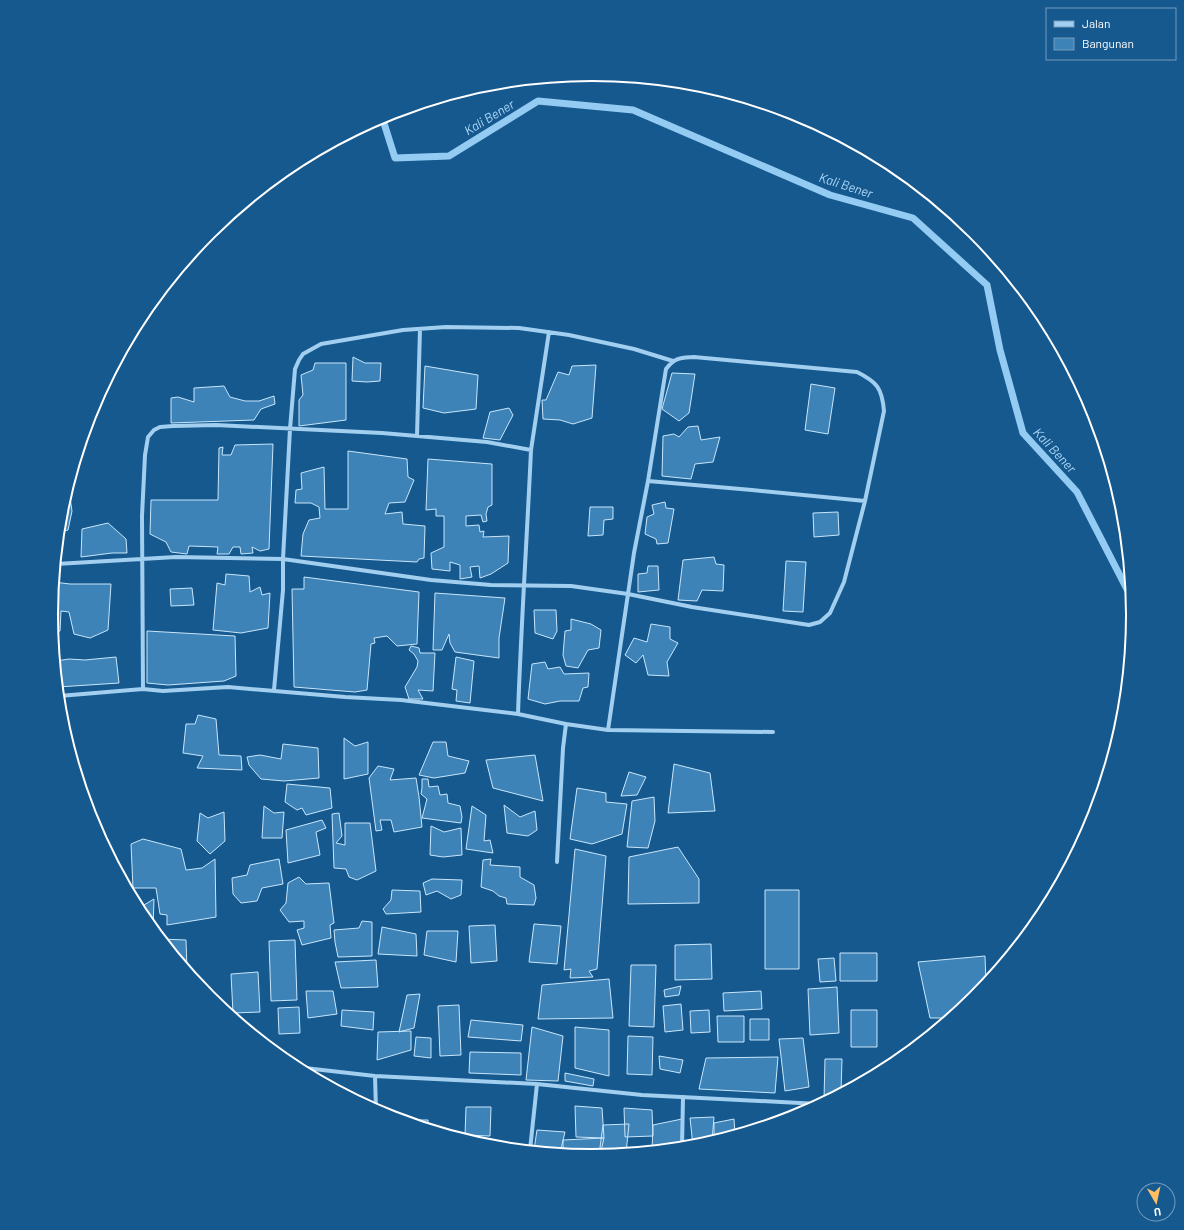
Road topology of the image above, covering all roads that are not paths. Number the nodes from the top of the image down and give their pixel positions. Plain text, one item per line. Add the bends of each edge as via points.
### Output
1 (420, 329) junction
2 (549, 332) junction
3 (673, 361) junction
4 (290, 429) junction
5 (417, 436) junction
6 (531, 450) junction
7 (648, 481) junction
8 (865, 501) junction
9 (142, 559) junction
10 (283, 559) junction
11 (61, 564) edge
12 (523, 585) junction
13 (628, 594) junction
14 (143, 689) junction
15 (274, 690) junction
16 (65, 696) edge
17 (518, 714) junction
18 (566, 724) junction
19 (608, 730) junction
20 (773, 732) dead end
21 (557, 862) dead end
22 (311, 1069) edge
23 (375, 1076) junction
24 (537, 1084) junction
25 (683, 1097) junction
26 (376, 1103) edge
27 (807, 1103) edge
28 (682, 1141) edge
29 (531, 1145) edge

1 - 2 street via 519,328
1 - 4 street via 321,344 303,354 295,370
1 - 5 street
2 - 3 street via 634,349
2 - 6 street
3 - 7 street via 666,369
3 - 8 street via 694,356 857,372 868,377 877,384 883,397 884,411
4 - 5 street
4 - 9 street via 216,425 172,426 154,430 148,437 145,455
4 - 10 street
5 - 6 street via 486,442
6 - 12 street via 528,536
7 - 8 street
7 - 13 street
8 - 13 street via 844,582 830,613 820,622 809,625 692,607
9 - 10 street
9 - 11 street
9 - 14 street
10 - 12 street via 431,580
10 - 15 street via 283,590
12 - 13 street via 571,586
12 - 17 street
13 - 19 street
14 - 15 street via 162,691 228,687
14 - 16 street
15 - 17 street via 401,700
17 - 18 street
18 - 19 street
18 - 21 street
19 - 20 street
22 - 23 street
23 - 24 street
23 - 26 street
24 - 25 street
24 - 29 street
25 - 27 street
25 - 28 street

